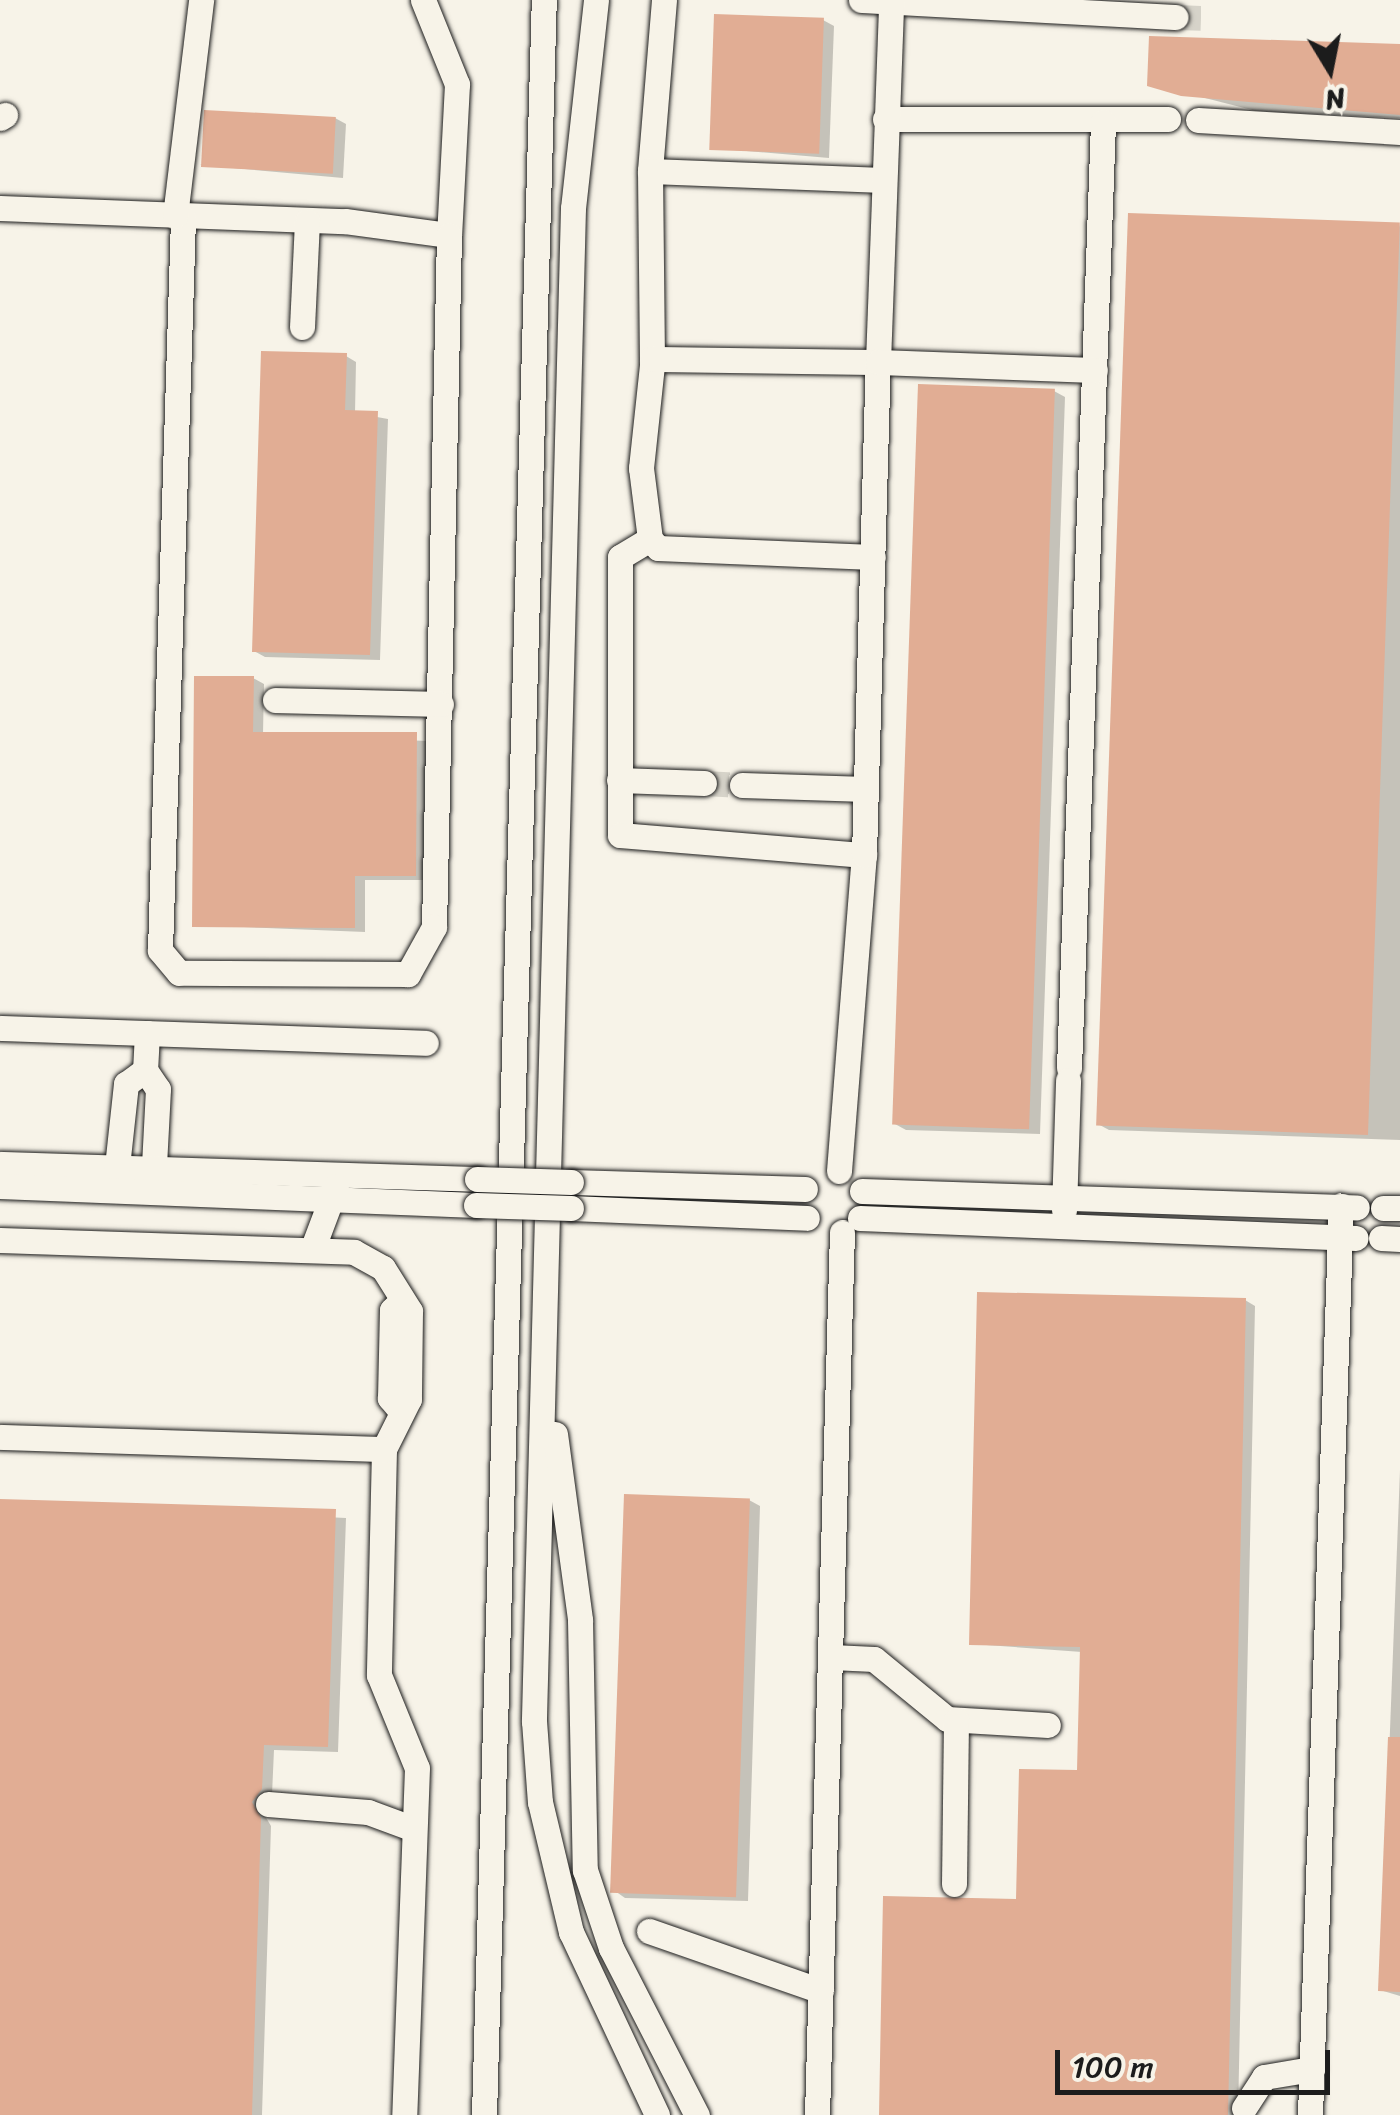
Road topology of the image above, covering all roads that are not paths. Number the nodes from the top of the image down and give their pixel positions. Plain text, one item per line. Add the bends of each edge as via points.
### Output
1 (201, 0) edge
2 (423, 0) edge
3 (544, 0) edge
4 (596, 0) edge
5 (664, 0) edge
6 (861, 0) edge
7 (891, 3) edge
8 (1176, 17) tunnel mouth
9 (885, 119) junction
10 (1168, 119) dead end
11 (1198, 120) dead end
12 (1103, 122) junction
13 (1400, 132) edge
14 (650, 171) junction
15 (884, 180) junction
16 (0, 208) edge
17 (179, 217) junction
18 (306, 220) junction
19 (450, 235) junction
20 (534, 272) junction
21 (571, 272) junction
22 (302, 327) dead end
23 (652, 359) junction
24 (878, 362) junction
25 (1095, 370) junction
26 (650, 538) junction
27 (872, 557) junction
28 (275, 700) dead end
29 (440, 704) junction
30 (619, 780) junction
31 (704, 783) tunnel mouth
32 (742, 784) tunnel mouth
33 (866, 790) junction
34 (518, 830) junction
35 (560, 830) junction
36 (864, 856) junction
37 (0, 1028) edge
38 (146, 1034) junction
39 (426, 1043) dead end
40 (145, 1070) junction
41 (0, 1164) edge
42 (839, 1172) junction
43 (115, 1179) junction
44 (153, 1181) junction
45 (0, 1186) edge
46 (335, 1188) junction
47 (805, 1189) junction
48 (862, 1190) junction
49 (477, 1192) junction
50 (1064, 1197) junction
51 (1371, 1207) edge
52 (806, 1218) junction
53 (851, 1225) junction
54 (1063, 1228) junction
55 (1369, 1238) edge
56 (0, 1240) edge
57 (312, 1250) junction
58 (546, 1380) junction
59 (0, 1437) edge
60 (384, 1449) junction
61 (832, 1657) junction
62 (956, 1720) junction
63 (1048, 1726) dead end
64 (268, 1804) dead end
65 (414, 1828) junction
66 (954, 1884) dead end
67 (649, 1931) dead end
68 (821, 1991) junction
69 (1312, 2068) junction
70 (1244, 2108) dead end
71 (404, 2115) edge
72 (484, 2115) edge
73 (657, 2115) edge
74 (698, 2115) edge
75 (817, 2115) edge
76 (1310, 2115) edge

1 - 17 lane
2 - 19 lane via 457,84
3 - 20 lane
4 - 21 lane via 578,106
5 - 14 lane
6 - 7 lane
7 - 8 lane
7 - 9 lane
9 - 12 lane
9 - 15 lane
10 - 12 lane
11 - 13 lane
12 - 25 lane
14 - 15 lane
14 - 23 lane
15 - 24 lane
16 - 17 lane
17 - 18 lane
17 - 29 lane via 163,962 178,973 373,980 420,964 434,926
18 - 19 lane
18 - 22 lane
19 - 29 lane
20 - 21 lane
20 - 34 lane
21 - 35 lane
23 - 24 lane
23 - 26 lane via 641,468
24 - 25 lane
24 - 27 lane
25 - 50 lane
26 - 27 lane via 658,548
26 - 30 lane via 620,557
27 - 33 lane
28 - 29 lane
30 - 31 lane
30 - 36 lane via 626,838
32 - 33 lane
33 - 36 lane
34 - 35 lane
34 - 72 lane
35 - 58 lane
36 - 42 lane
37 - 38 lane
38 - 39 lane
38 - 40 lane
40 - 43 lane via 126,1084
40 - 44 lane via 158,1089
41 - 43 lane
42 - 47 lane
42 - 48 lane
43 - 44 lane
43 - 45 lane
44 - 46 lane
46 - 49 lane
46 - 57 lane
47 - 49 lane, bridge via 571,1182
47 - 52 lane
48 - 50 lane
48 - 53 lane
49 - 52 lane, bridge via 571,1208
50 - 51 lane
50 - 54 lane
51 - 55 lane
52 - 53 lane
53 - 54 lane
53 - 61 lane
54 - 55 lane
55 - 69 lane
56 - 57 lane
57 - 60 lane via 371,1256 410,1310 409,1398
58 - 73 lane via 540,1802 571,1932
58 - 74 lane via 580,1620 585,1870 610,1948
59 - 60 lane
60 - 65 lane via 379,1675 414,1754
61 - 62 lane via 874,1659 931,1713
61 - 68 lane
62 - 63 lane
62 - 66 lane
64 - 65 lane via 368,1812
65 - 71 lane
67 - 68 lane
68 - 75 lane
69 - 70 lane via 1264,2077
69 - 76 lane

